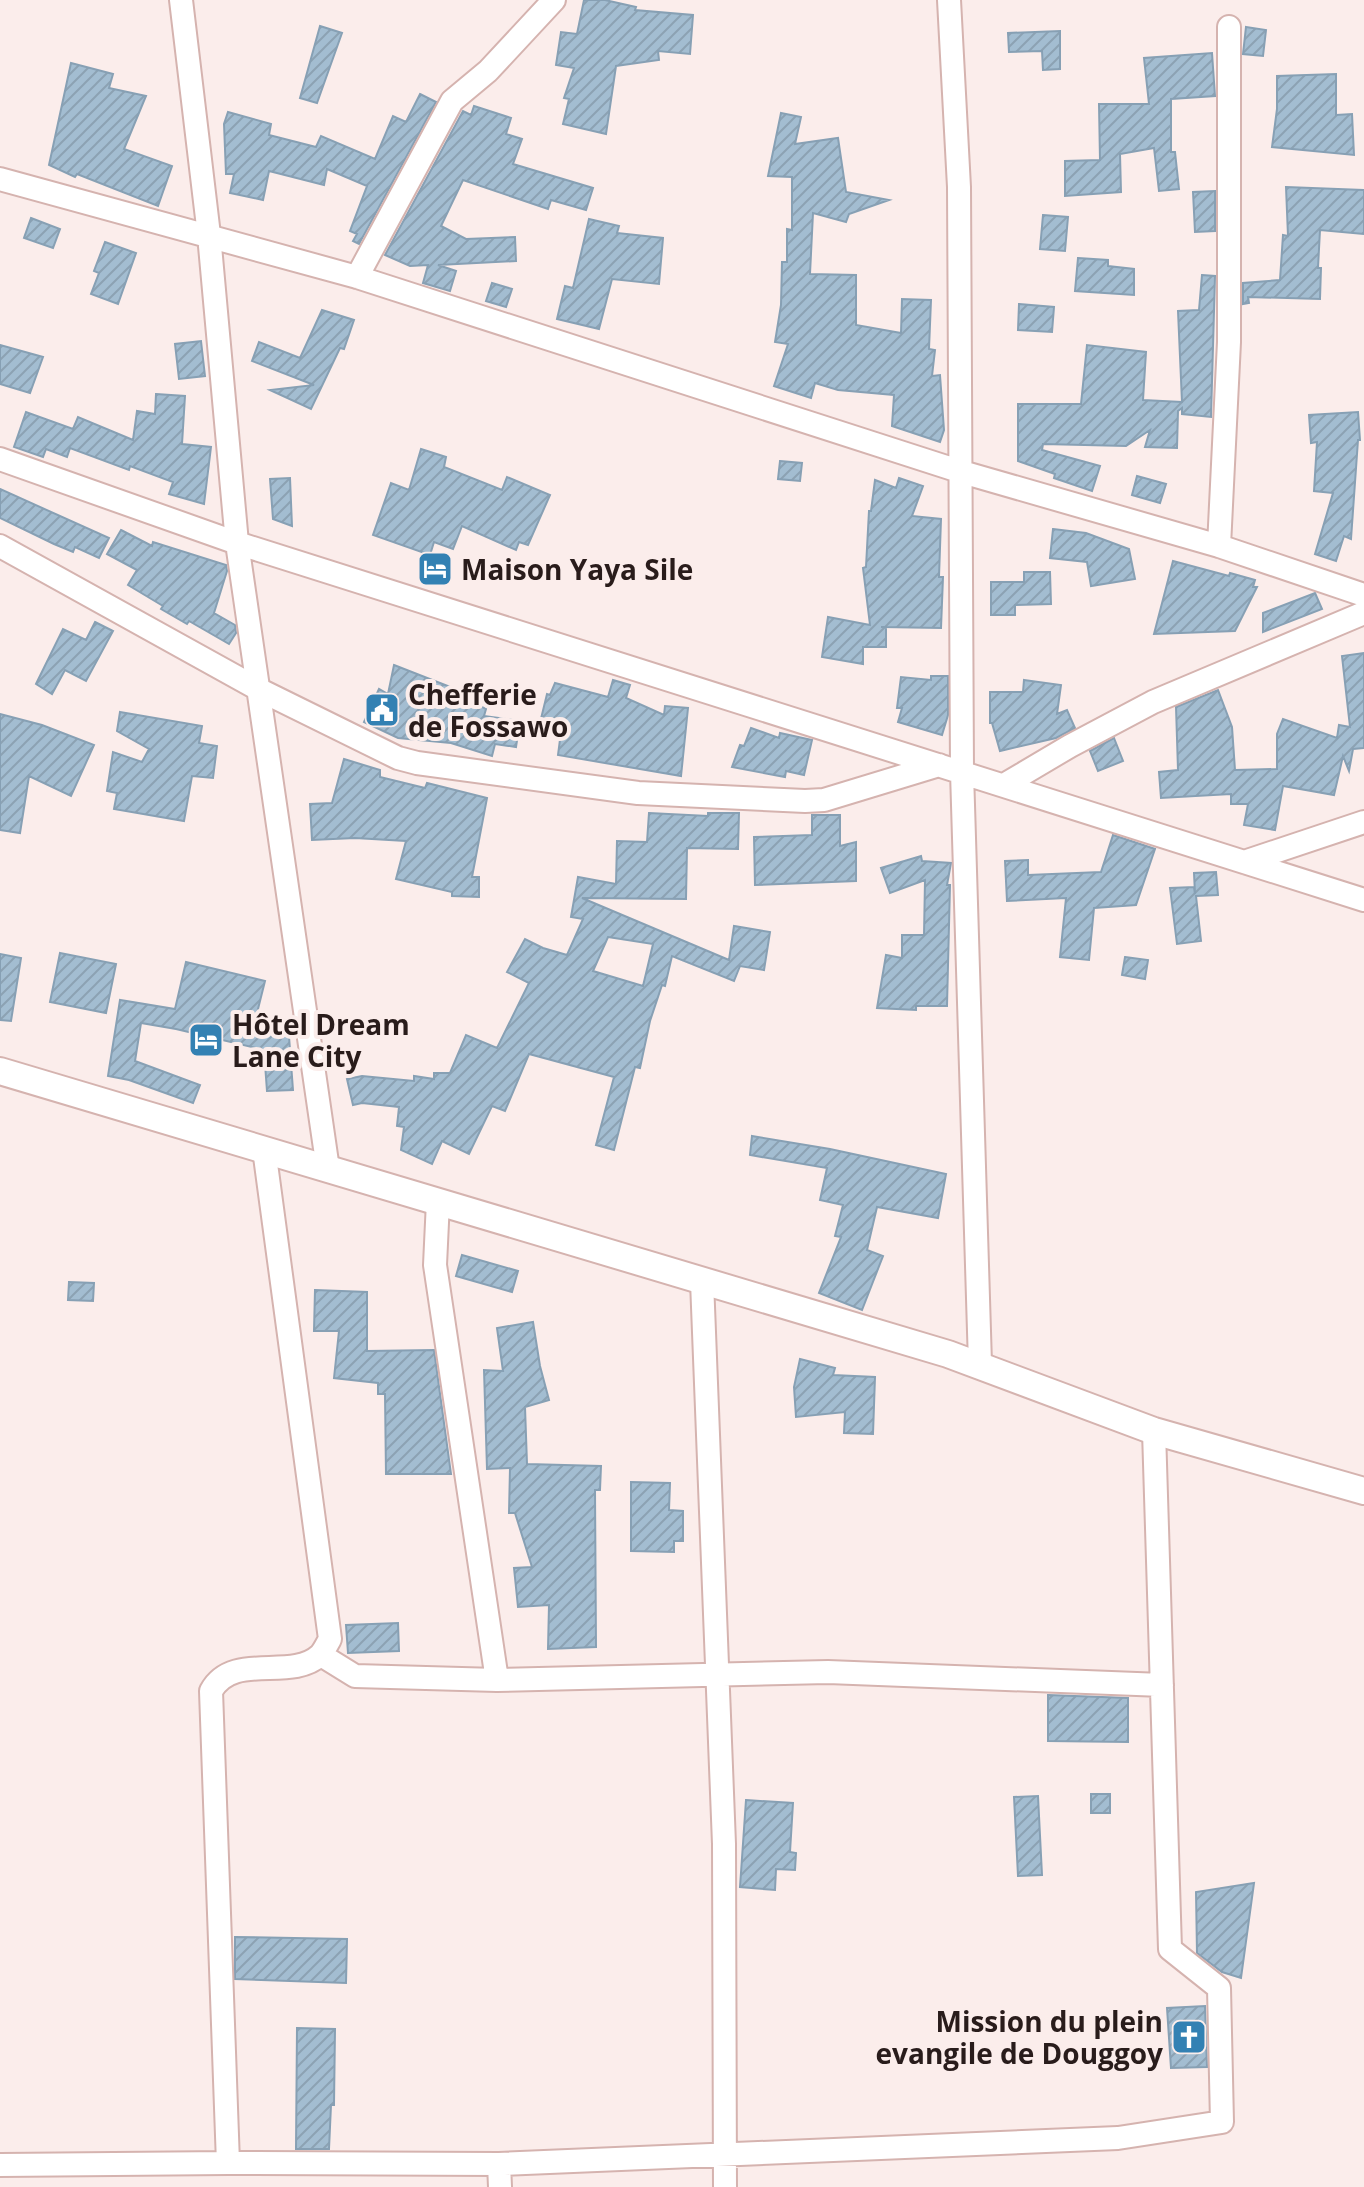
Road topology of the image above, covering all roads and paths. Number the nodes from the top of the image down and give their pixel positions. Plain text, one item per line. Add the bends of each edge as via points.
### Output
1 (181, 0) edge
2 (554, 0) edge
3 (949, 0) edge
4 (1229, 27) dead end
5 (0, 179) edge
6 (209, 235) junction
7 (357, 277) junction
8 (0, 459) edge
9 (962, 472) junction
10 (237, 543) junction
11 (0, 546) edge
12 (1219, 546) junction
13 (1364, 595) edge
14 (1364, 613) edge
15 (258, 689) junction
16 (939, 765) junction
17 (962, 772) junction
18 (1004, 785) junction
19 (1364, 822) edge
20 (1244, 862) junction
21 (1364, 900) edge
22 (0, 1071) edge
23 (264, 1149) junction
24 (328, 1169) junction
25 (438, 1201) junction
26 (702, 1281) junction
27 (980, 1364) junction
28 (1154, 1431) junction
29 (1364, 1491) edge
30 (321, 1655) junction
31 (717, 1675) junction
32 (497, 1680) junction
33 (1162, 1685) junction
34 (725, 2155) junction
35 (228, 2163) junction
36 (0, 2165) edge
37 (500, 2176) edge
38 (725, 2187) edge

1 - 6 street
2 - 7 street via 488,71 452,101
3 - 9 street via 959,187
4 - 12 street via 1229,342
5 - 6 street
6 - 7 street
6 - 10 street
7 - 9 street
8 - 10 street
9 - 12 street
9 - 17 street
10 - 15 street
10 - 16 street
11 - 15 street
12 - 13 street
14 - 18 street via 1153,702
15 - 16 street via 398,758 638,793 824,800
15 - 24 street
16 - 17 street
17 - 18 street
17 - 27 street
18 - 20 street
19 - 20 street
20 - 21 street
22 - 23 street
23 - 24 street
23 - 30 street via 330,1639
24 - 25 street
25 - 26 street
25 - 32 street via 435,1265
26 - 27 street
26 - 31 street
27 - 28 street
28 - 29 street
28 - 33 street
30 - 32 street via 355,1676
30 - 35 street via 303,1664 233,1672 218,1678 211,1691
31 - 32 street
31 - 33 street via 828,1672
31 - 34 street via 724,1844
33 - 34 street via 1170,1949 1219,1988 1222,2122 1118,2138
34 - 37 street
34 - 38 street
35 - 36 street
35 - 37 street

